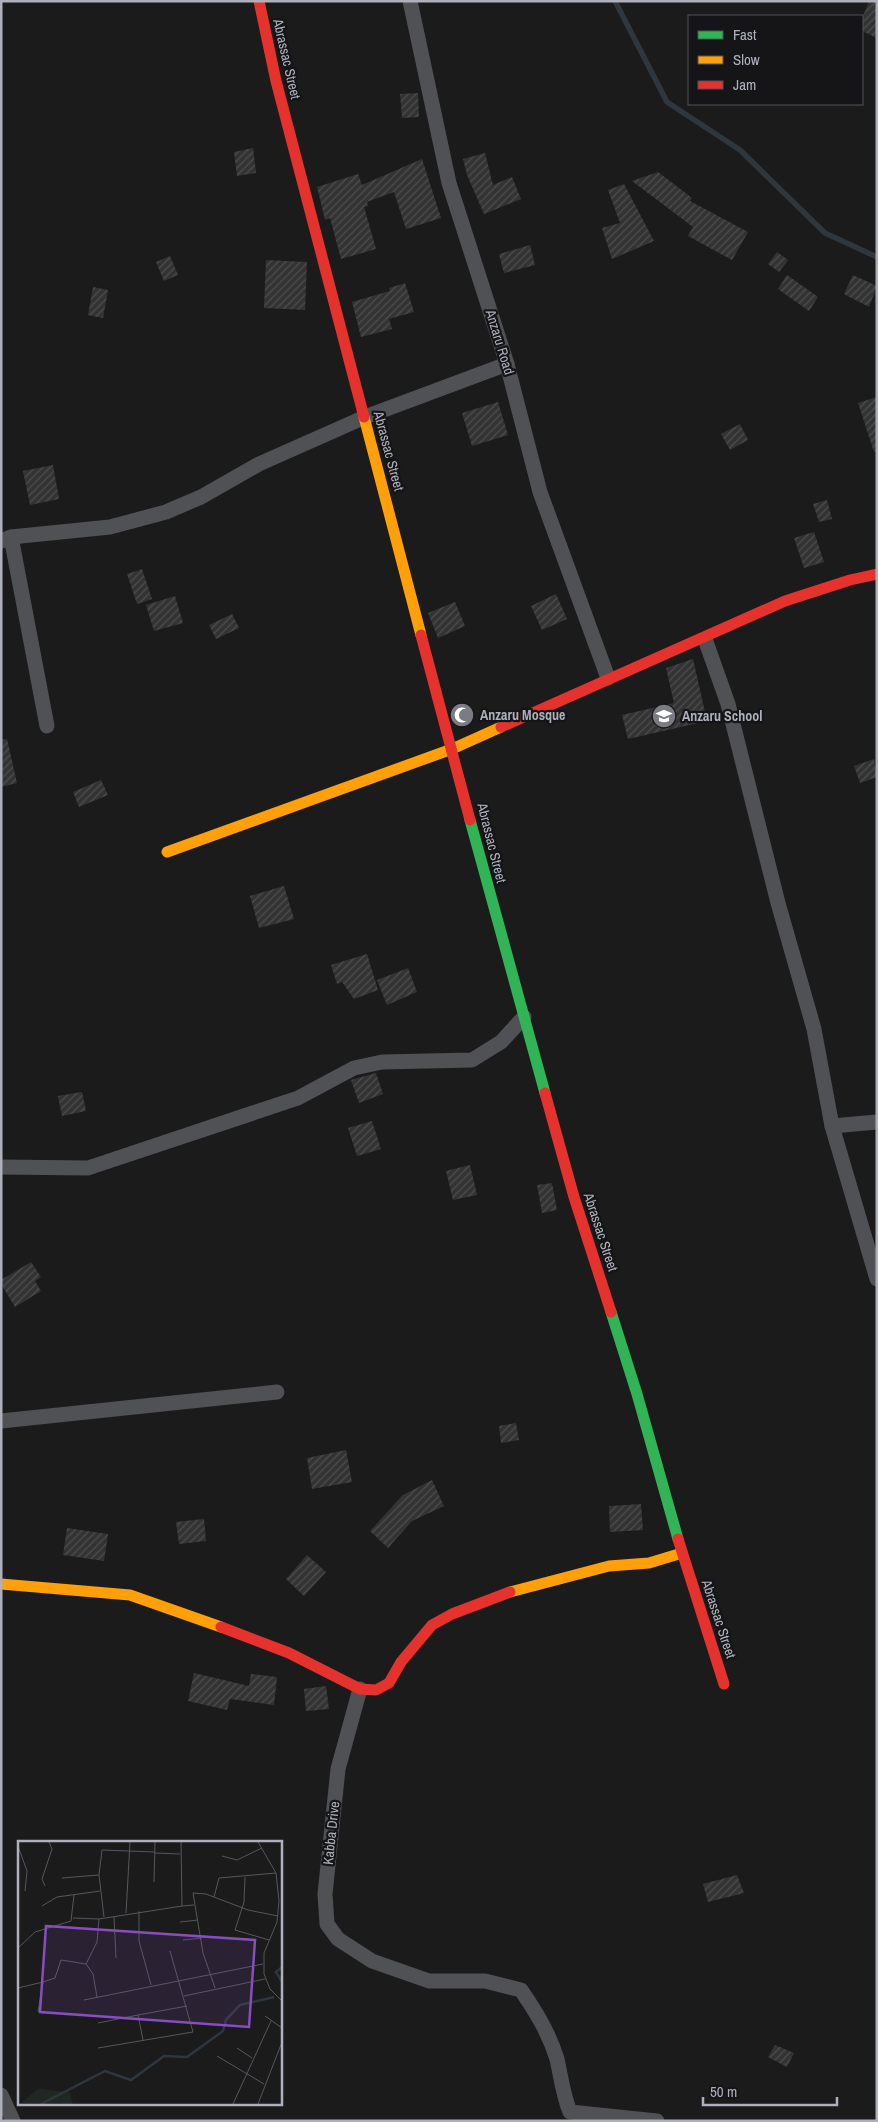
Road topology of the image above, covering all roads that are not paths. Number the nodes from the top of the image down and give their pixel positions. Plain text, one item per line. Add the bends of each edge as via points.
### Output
1 (259, 1) edge
2 (410, 1) edge
3 (507, 364) junction
4 (365, 417) junction
5 (6, 539) edge
6 (877, 574) edge
7 (705, 639) junction
8 (608, 678) junction
9 (47, 726) dead end
10 (452, 749) junction
11 (167, 852) dead end
12 (524, 1017) junction
13 (877, 1122) edge
14 (832, 1126) junction
15 (1, 1167) edge
16 (877, 1279) edge
17 (277, 1392) dead end
18 (1, 1421) edge
19 (682, 1553) junction
20 (1, 1584) edge
21 (724, 1684) dead end
22 (360, 1689) junction
23 (1, 2095) edge
24 (570, 2116) edge
25 (13, 2121) edge
26 (657, 2121) edge

1 - 4 street, Abrassac Street via 276,81
2 - 3 street, Anzaru Road via 449,183
3 - 4 street
3 - 8 street, Anzaru Road via 540,492
4 - 5 street via 259,464 201,497 166,512 110,527
4 - 10 street, Abrassac Street
5 - 9 street
6 - 7 street via 785,601
7 - 8 street
7 - 14 street via 728,704 778,904 814,1029
8 - 10 street
10 - 11 street
10 - 12 street, Abrassac Street
12 - 15 street via 501,1042 472,1060 382,1062 354,1068 298,1098 88,1168
12 - 19 street, Abrassac Street via 574,1198 637,1394
13 - 14 street
14 - 16 street
17 - 18 street
19 - 21 street, Abrassac Street
19 - 22 street via 649,1563 609,1566 504,1594 452,1614 432,1625 401,1662 389,1683 376,1690
20 - 22 street via 130,1595 289,1653
22 - 24 street, Kabba Drive via 338,1769 325,1894 326,1924 338,1939 372,1961 428,1981 485,1981 521,1990 542,2021 556,2059
23 - 25 street
24 - 26 street, Kabba Drive

